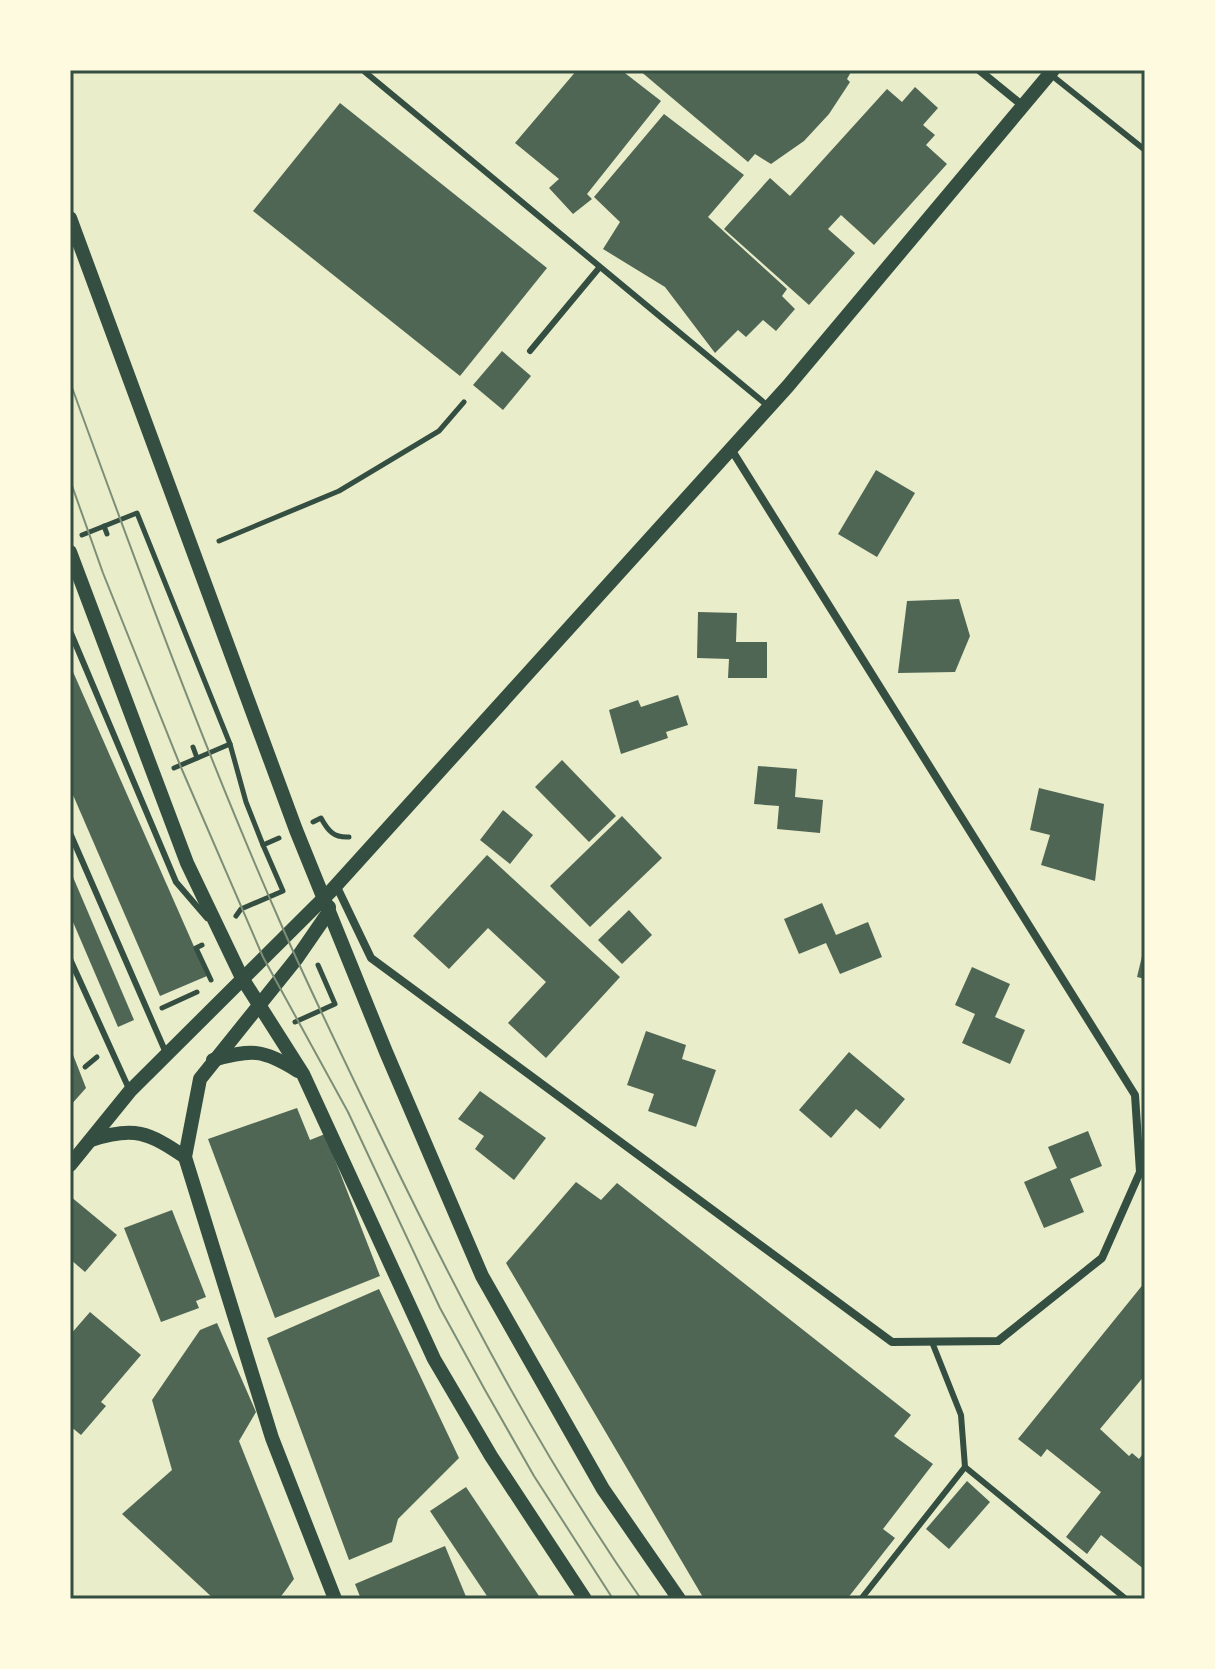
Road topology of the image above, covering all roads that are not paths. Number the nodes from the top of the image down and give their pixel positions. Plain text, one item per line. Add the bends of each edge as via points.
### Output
1 (979, 70) edge
2 (365, 72) dead end
3 (1052, 72) edge
4 (1023, 106) junction
5 (1145, 150) edge
6 (70, 218) edge
7 (599, 268) junction
8 (530, 351) dead end
9 (768, 406) junction
10 (731, 449) junction
11 (70, 552) edge
12 (70, 631) edge
13 (70, 833) edge
14 (330, 891) junction
15 (328, 913) junction
16 (222, 936) junction
17 (70, 959) edge
18 (242, 978) junction
19 (260, 1005) junction
20 (166, 1055) junction
21 (213, 1061) junction
22 (303, 1074) junction
23 (130, 1091) junction
24 (91, 1140) junction
25 (185, 1157) junction
26 (70, 1165) edge
27 (932, 1342) junction
28 (965, 1467) junction
29 (335, 1599) edge
30 (585, 1599) edge
31 (679, 1599) edge
32 (861, 1599) edge
33 (1126, 1599) edge

1 - 4 street
2 - 7 lane
3 - 4 street
3 - 5 lane
4 - 9 street
6 - 14 street via 296,830
7 - 8 lane
7 - 9 lane
9 - 10 street
10 - 14 street
10 - 27 street via 1135,1095 1140,1172 1102,1258 998,1341
11 - 16 street via 187,863
12 - 16 lane via 176,882
13 - 20 lane
14 - 15 street
14 - 18 street
14 - 27 street via 371,958 892,1342
15 - 19 street
15 - 31 street via 482,1276 603,1489
16 - 18 street
17 - 23 lane
18 - 19 street
18 - 20 street
19 - 21 street
19 - 22 street
20 - 23 street
21 - 22 street via 246,1051 275,1056
21 - 25 street via 200,1079
22 - 30 street via 434,1359
23 - 24 street
24 - 25 street via 133,1132 151,1136
24 - 26 street
25 - 29 street via 272,1438
27 - 28 lane via 961,1415
28 - 32 lane
28 - 33 lane

